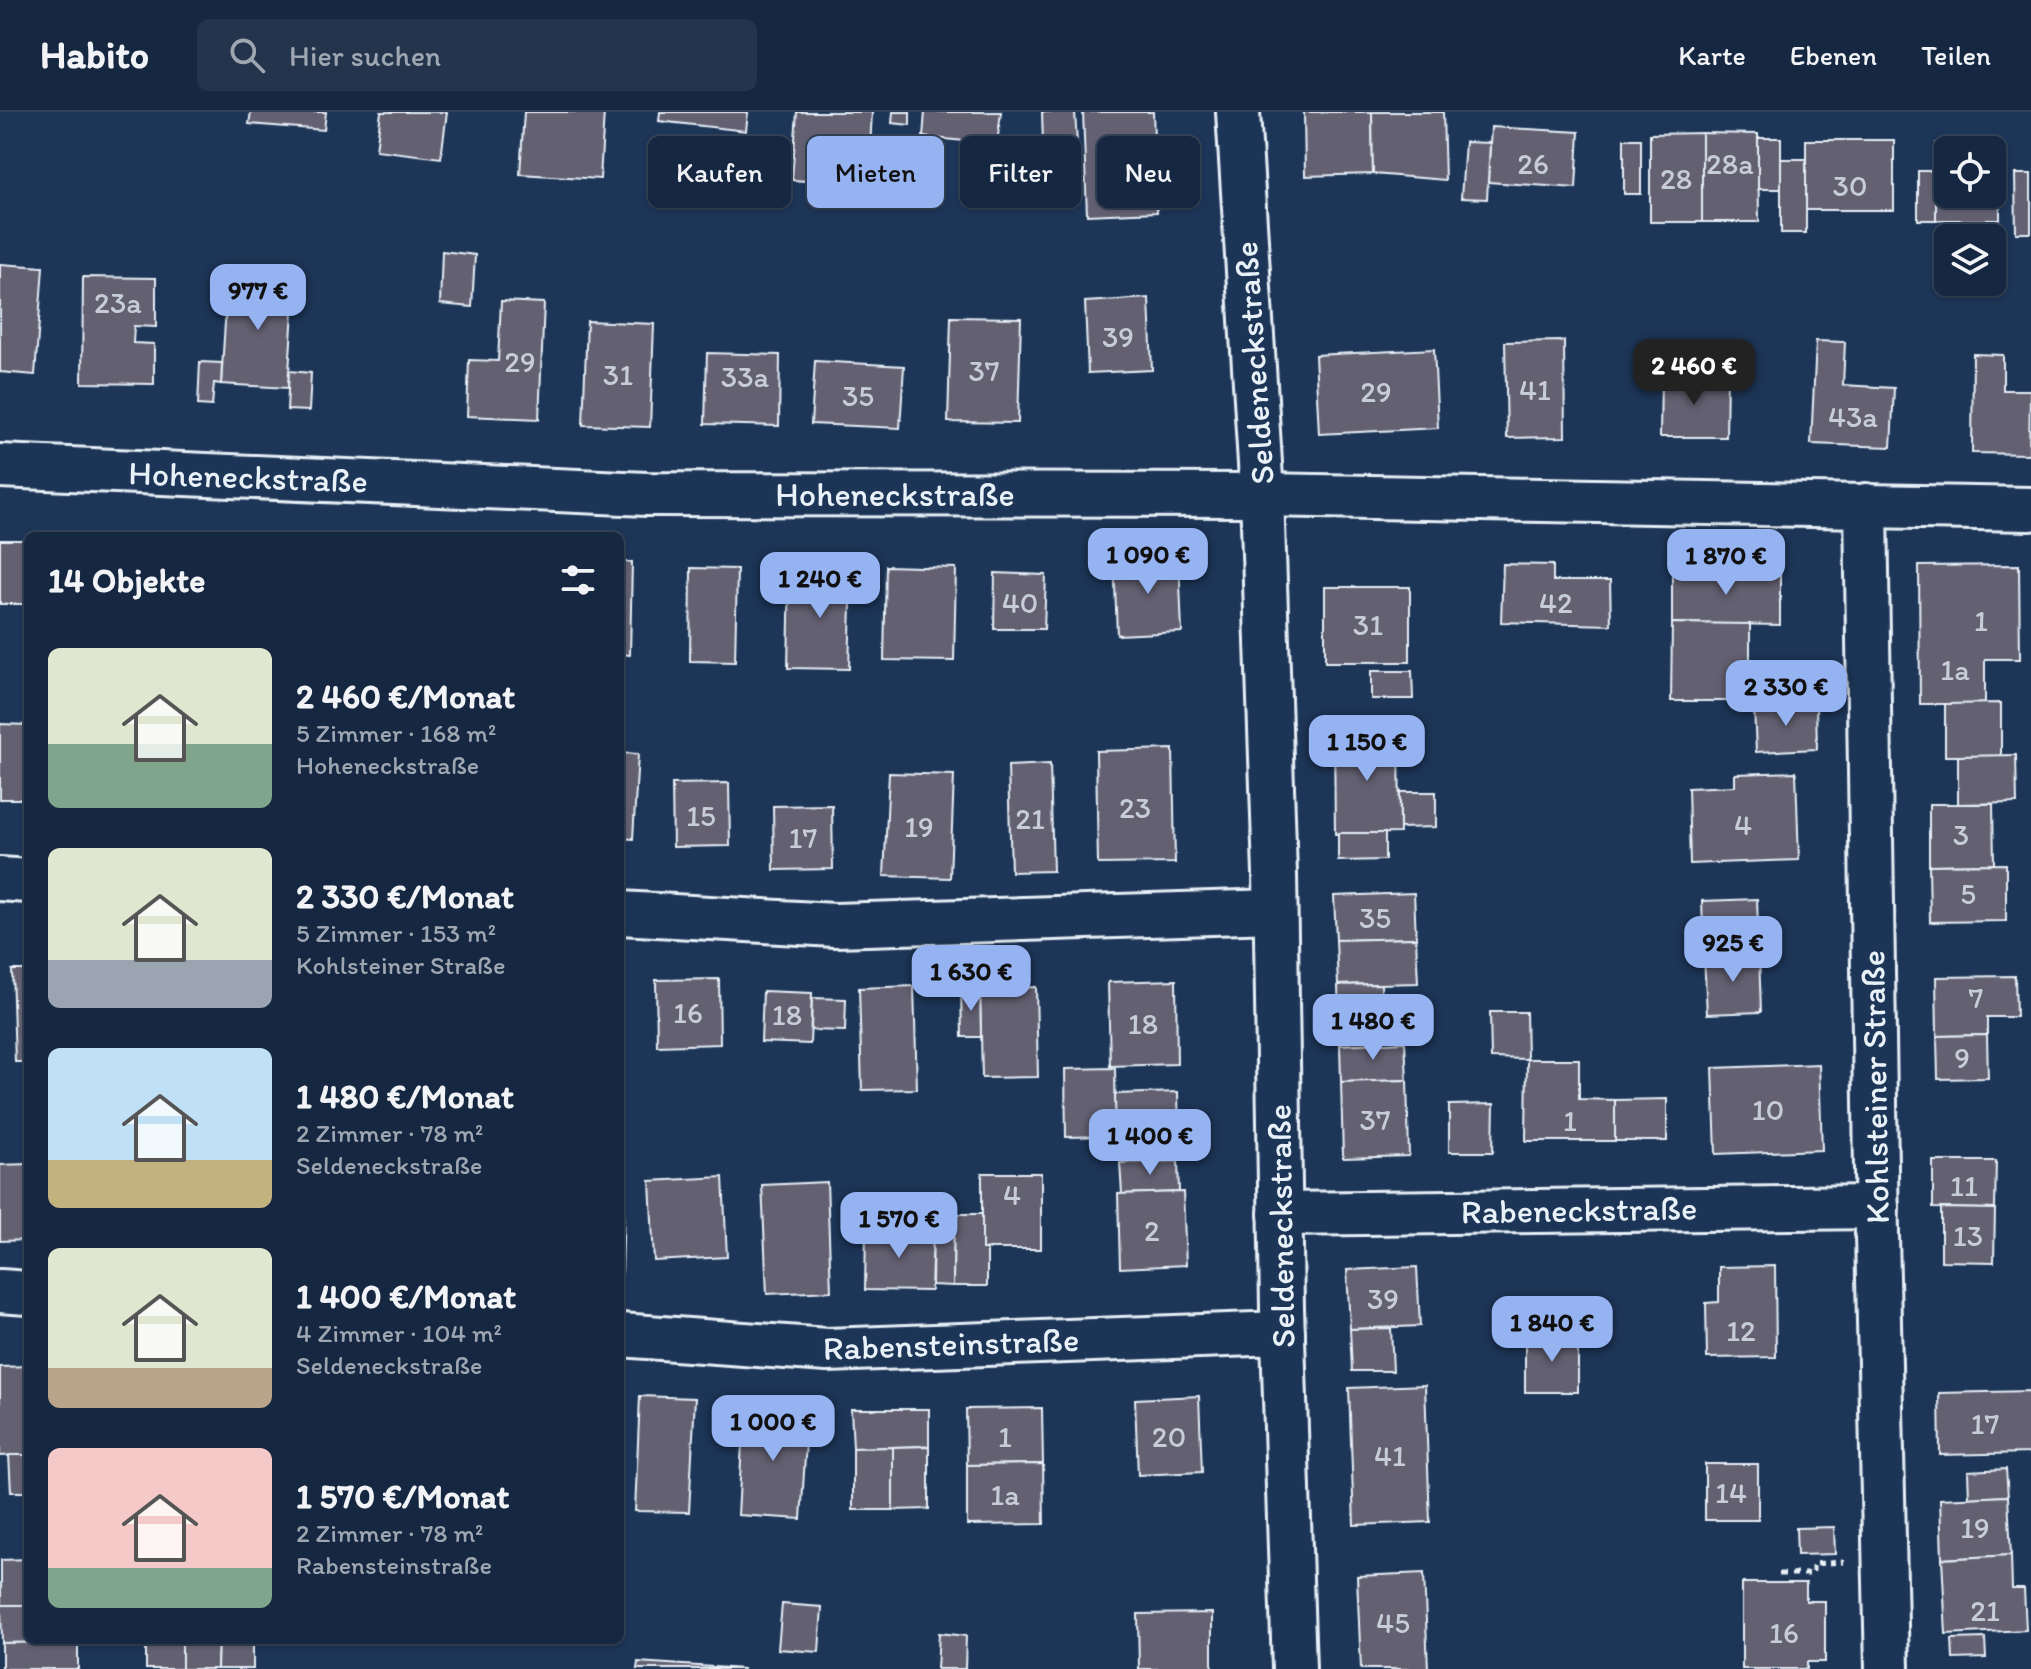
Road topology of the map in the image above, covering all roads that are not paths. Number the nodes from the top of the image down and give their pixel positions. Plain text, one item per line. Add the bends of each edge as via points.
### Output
1 (1238, 112) edge
2 (0, 466) edge
3 (1262, 495) junction
4 (1866, 505) junction
5 (2031, 509) edge
6 (0, 879) edge
7 (24, 881) edge
8 (1275, 911) junction
9 (624, 913) edge
10 (1877, 1207) junction
11 (1280, 1214) junction
12 (0, 1291) edge
13 (24, 1293) edge
14 (1283, 1333) junction
15 (624, 1335) edge
16 (1294, 1669) edge
17 (1887, 1669) edge

1 - 3 street, Seldeneckstraße
2 - 3 street, Hoheneckstraße via 647,494
3 - 4 street, Hoheneckstraße
3 - 8 street, Seldeneckstraße
4 - 5 street, Hoheneckstraße
4 - 10 street, Kohlsteiner Straße
6 - 7 street
8 - 9 street via 835,925
8 - 11 street, Seldeneckstraße
10 - 11 street, Rabeneckstraße
10 - 17 street, Kohlsteiner Straße
11 - 14 street, Seldeneckstraße
12 - 13 street
14 - 15 street, Rabensteinstraße via 827,1350
14 - 16 street, Seldeneckstraße

